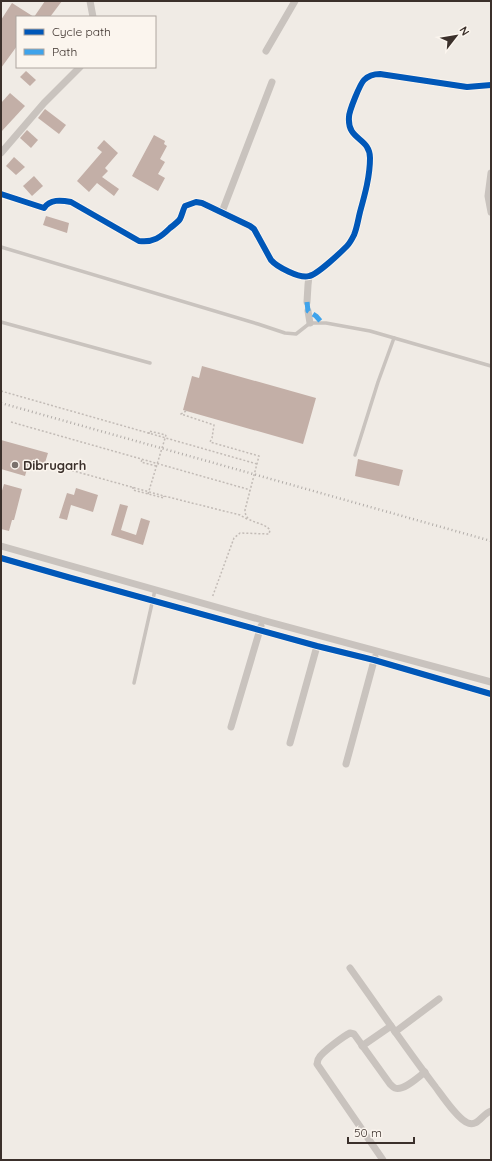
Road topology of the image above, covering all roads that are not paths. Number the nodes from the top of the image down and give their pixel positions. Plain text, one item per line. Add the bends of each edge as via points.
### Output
1 (90, 1) edge
2 (295, 1) edge
3 (93, 16) edge
4 (266, 51) dead end
5 (79, 68) edge
6 (272, 82) dead end
7 (491, 86) edge
8 (1, 153) edge
9 (491, 173) edge
10 (1, 194) edge
11 (222, 212) junction
12 (491, 212) edge
13 (1, 247) edge
14 (309, 276) junction
15 (307, 302) dead end
16 (308, 311) dead end
17 (1, 322) edge
18 (310, 323) junction
19 (394, 338) junction
20 (150, 363) dead end
21 (491, 366) edge
22 (355, 455) dead end
23 (1, 546) edge
24 (1, 558) edge
25 (155, 590) junction
26 (153, 600) junction
27 (262, 620) junction
28 (261, 630) junction
29 (318, 646) junction
30 (377, 651) junction
31 (374, 660) junction
32 (134, 682) dead end
33 (491, 682) edge
34 (491, 694) edge
35 (231, 726) dead end
36 (290, 743) dead end
37 (346, 764) dead end
38 (350, 968) dead end
39 (439, 999) dead end
40 (393, 1029) junction
41 (362, 1046) junction
42 (425, 1072) junction
43 (491, 1111) edge
44 (383, 1160) edge

1 - 3 street
2 - 4 street
5 - 8 street via 44,103
6 - 11 street
7 - 14 street via 467,88 380,74 374,74 364,80 349,116 351,131 370,151 359,218 350,242
9 - 12 street via 488,196
10 - 11 street via 44,208 49,202 71,202 139,242 156,240 180,219 185,206 189,204 202,203
11 - 14 street via 254,229 271,260 280,268 301,276
13 - 18 lane via 285,333 296,334
14 - 15 street
16 - 18 street
17 - 20 lane
18 - 19 lane via 326,323
19 - 21 lane
19 - 22 lane
23 - 25 street
24 - 26 street
25 - 26 lane
25 - 27 street
26 - 28 street
26 - 32 lane
27 - 28 street
27 - 30 street
28 - 29 street
28 - 35 street
29 - 31 street
29 - 36 street
30 - 31 street
30 - 33 street
31 - 34 street
31 - 37 street
38 - 40 street
39 - 40 street
40 - 41 street
40 - 42 street
41 - 42 street via 395,1088 405,1086
41 - 44 street via 354,1034 350,1033 322,1054 317,1064
42 - 43 street via 466,1123 477,1122

